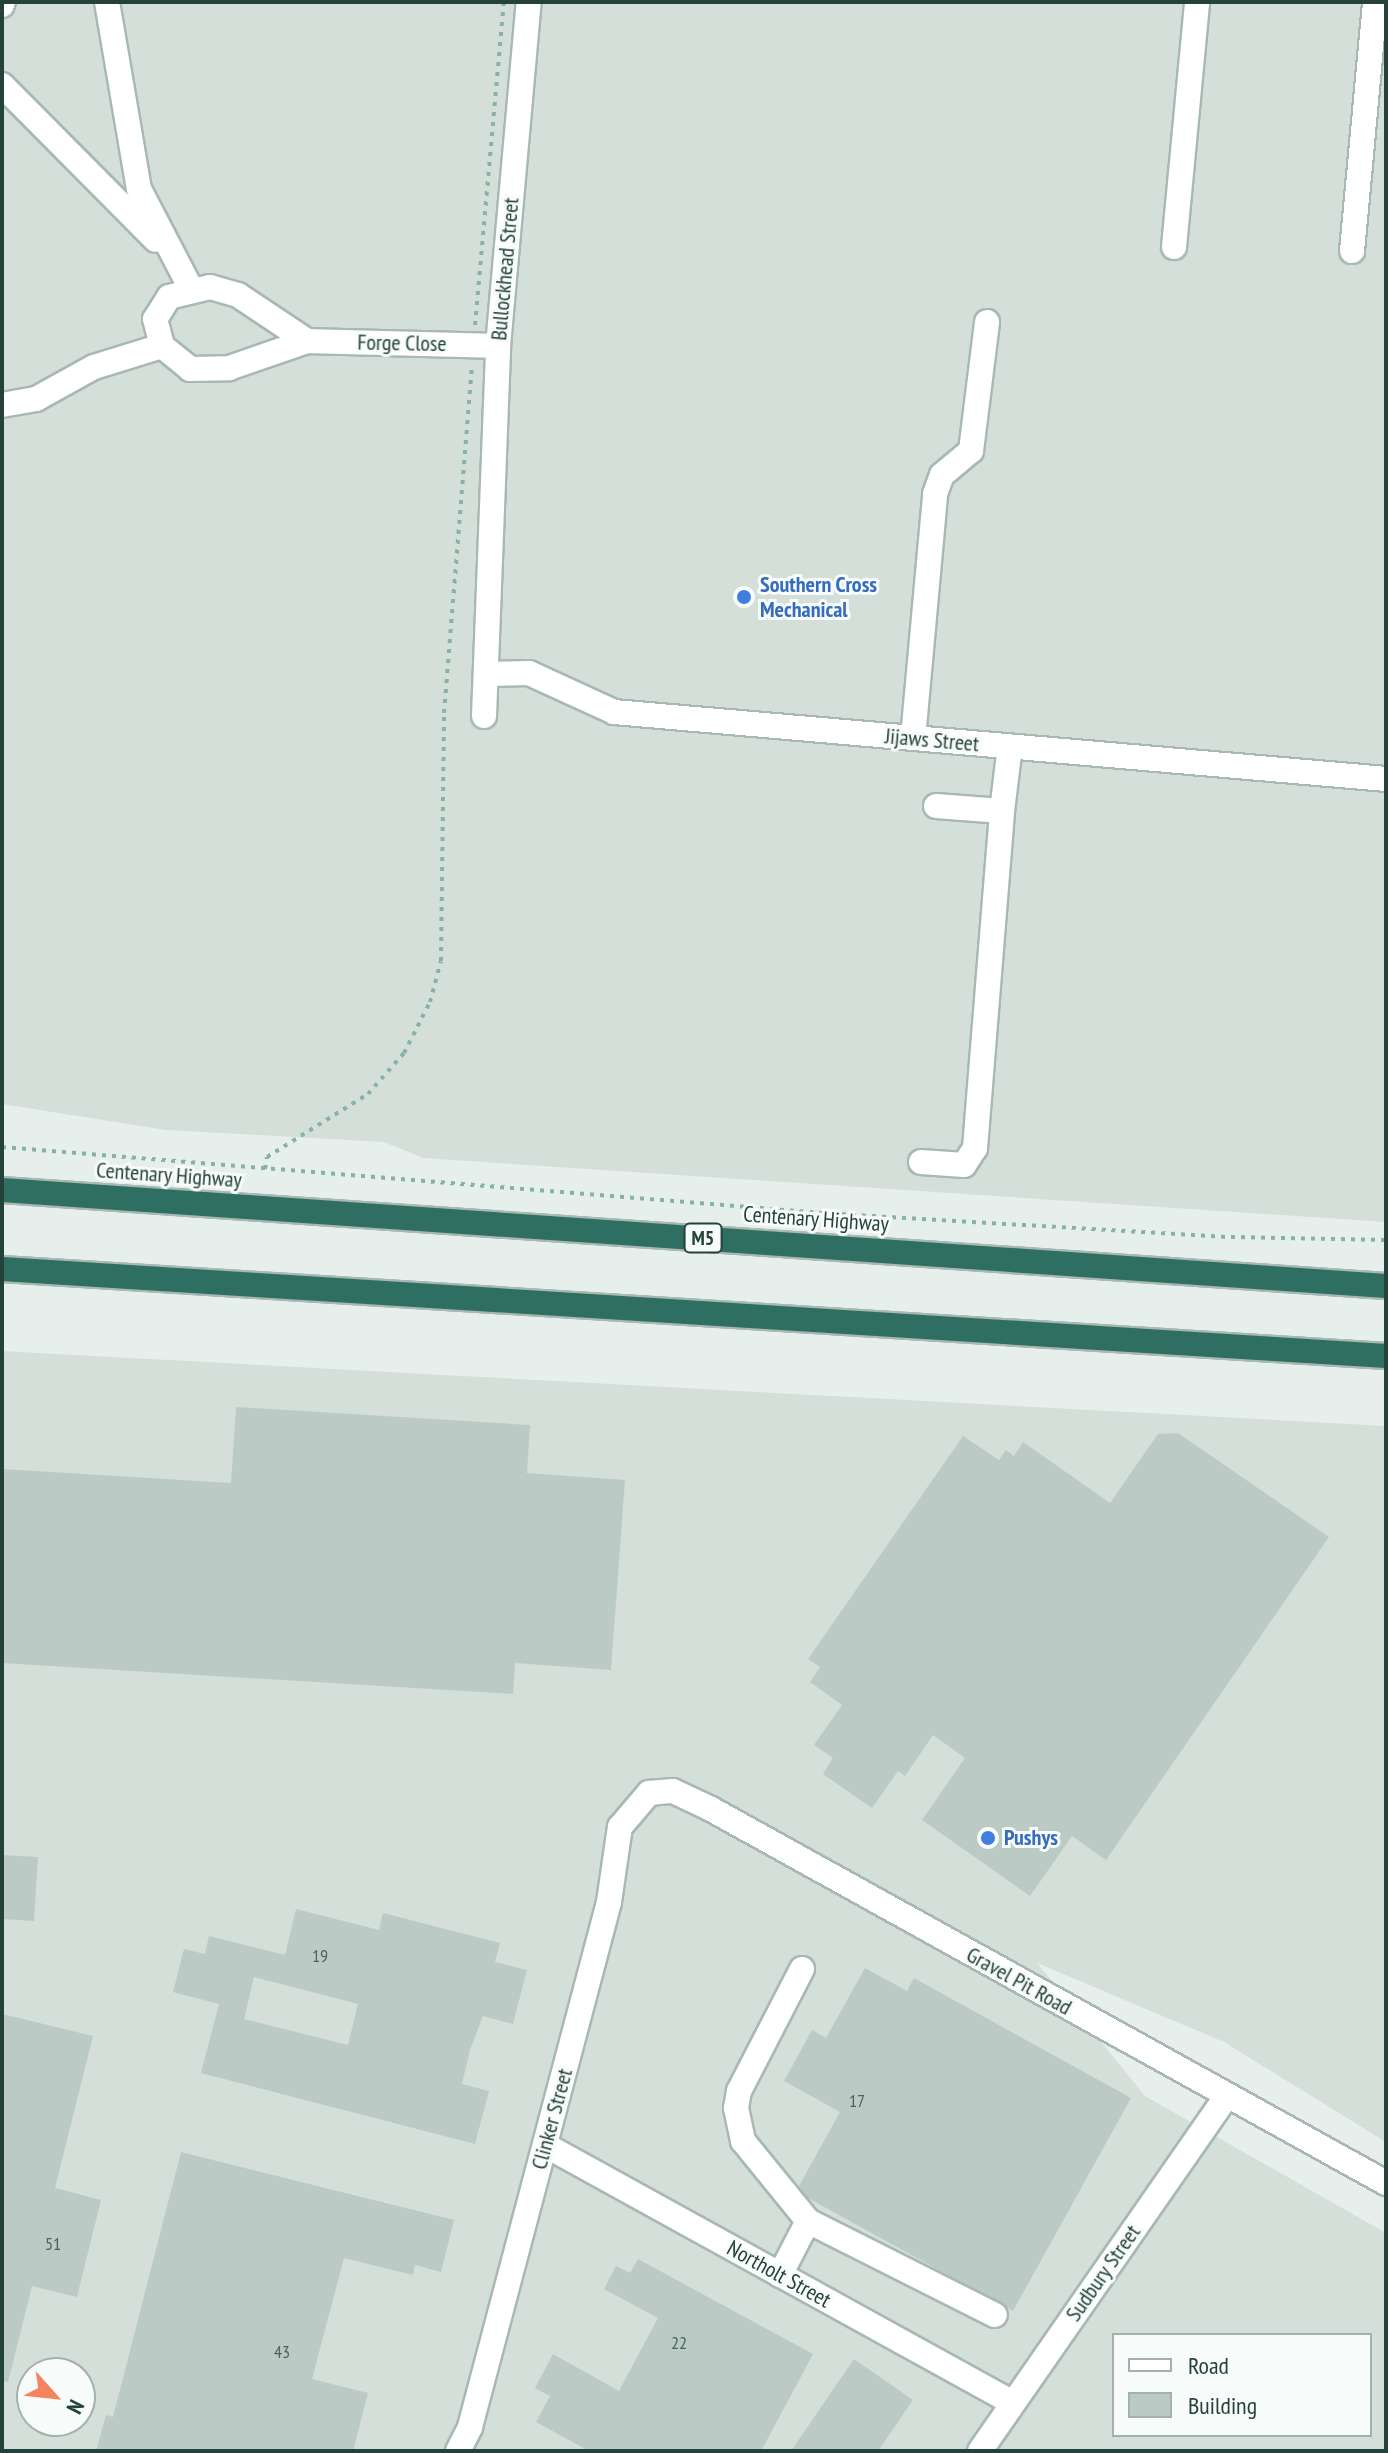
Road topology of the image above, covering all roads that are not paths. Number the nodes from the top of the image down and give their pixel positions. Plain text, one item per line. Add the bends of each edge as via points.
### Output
1 (107, 2) edge
2 (529, 2) edge
3 (1197, 2) edge
4 (1375, 2) edge
5 (2, 85) edge
6 (1174, 247) dead end
7 (167, 250) junction
8 (1352, 251) dead end
9 (192, 291) junction
10 (987, 322) dead end
11 (307, 341) junction
12 (162, 346) junction
13 (498, 346) junction
14 (2, 405) edge
15 (487, 674) junction
16 (484, 716) dead end
17 (913, 738) junction
18 (1010, 746) junction
19 (1386, 779) edge
20 (936, 806) dead end
21 (1002, 811) junction
22 (921, 1162) dead end
23 (2, 1190) edge
24 (2, 1269) edge
25 (1386, 1286) edge
26 (1386, 1356) edge
27 (649, 1793) joint
28 (802, 1969) dead end
29 (1227, 2096) junction
30 (545, 2145) junction
31 (1386, 2183) edge
32 (808, 2221) junction
33 (780, 2275) junction
34 (995, 2315) dead end
35 (1013, 2403) junction
36 (458, 2451) edge
37 (980, 2451) edge

1 - 7 street via 139,189
2 - 13 street, Bullockhead Street
3 - 6 street
4 - 8 street
5 - 7 street
7 - 9 street
9 - 11 street via 210,287 238,295
9 - 12 street via 169,297 155,319
10 - 17 street via 971,451 942,475 935,494
11 - 12 street, Forge Close via 229,368 190,369
11 - 13 street, Forge Close
12 - 14 street via 94,367 36,399
13 - 15 street, Bullockhead Street
15 - 16 street
15 - 17 street, Jijaws Street via 529,673 614,712
17 - 18 street, Jijaws Street
18 - 19 street, Jijaws Street
18 - 21 street
20 - 21 street
21 - 22 street via 975,1148 964,1165
23 - 25 highway, Centenary Highway / M5
24 - 26 highway
27 - 29 street, Gravel Pit Road via 673,1791 689,1797
27 - 30 street, Clinker Street via 620,1827 609,1902
28 - 32 street via 739,2091 736,2108 743,2141
29 - 31 street, Gravel Pit Road
29 - 35 street, Sudbury Street
30 - 33 street, Northolt Street
30 - 36 street, Clinker Street via 470,2427
32 - 33 street
32 - 34 street
33 - 35 street, Northolt Street
35 - 37 street, Sudbury Street

